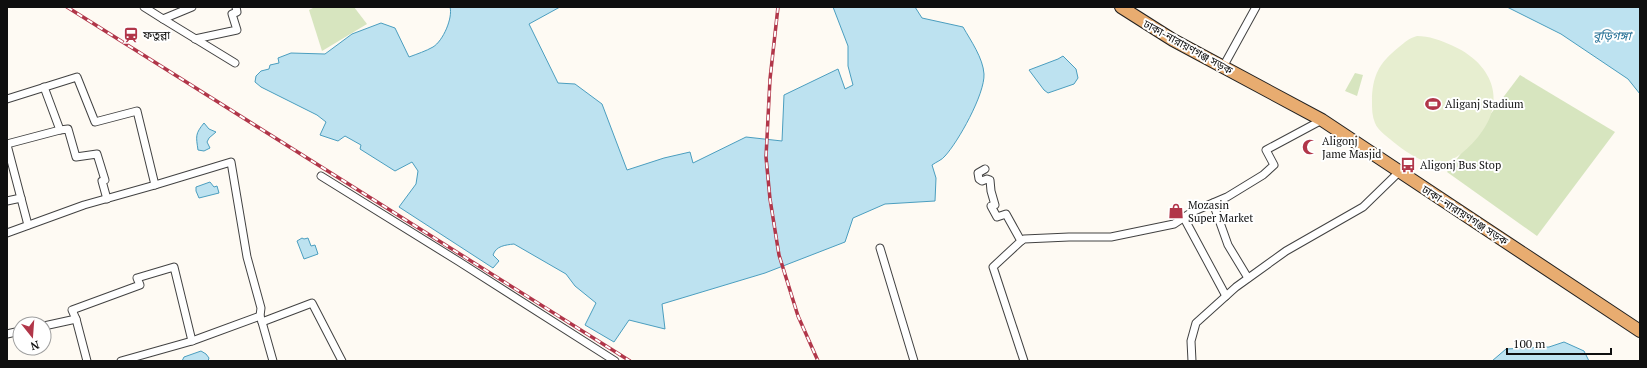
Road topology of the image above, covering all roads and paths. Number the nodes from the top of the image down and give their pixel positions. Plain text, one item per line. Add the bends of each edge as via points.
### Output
1 (144, 7) edge
2 (192, 7) edge
3 (236, 7) edge
4 (1121, 7) edge
5 (1256, 7) edge
6 (163, 19) junction
7 (195, 39) junction
8 (235, 63) dead end
9 (1223, 67) junction
10 (44, 87) junction
11 (7, 99) edge
12 (1322, 120) junction
13 (60, 130) junction
14 (7, 145) edge
15 (985, 169) dead end
16 (1399, 172) junction
17 (321, 176) dead end
18 (155, 185) junction
19 (21, 198) junction
20 (107, 199) junction
21 (7, 202) edge
22 (1213, 203) junction
23 (1184, 218) junction
24 (28, 225) junction
25 (7, 233) edge
26 (1020, 241) junction
27 (880, 248) dead end
28 (1248, 278) junction
29 (1226, 296) junction
30 (76, 319) junction
31 (261, 319) junction
32 (52, 324) edge
33 (1640, 331) edge
34 (192, 341) junction
35 (87, 361) edge
36 (122, 361) edge
37 (273, 361) edge
38 (342, 361) edge
39 (615, 361) edge
40 (914, 361) edge
41 (1024, 361) edge
42 (1192, 361) edge

1 - 6 street
2 - 6 street
3 - 7 street via 237,12 232,14 237,30
4 - 9 highway, ঢাকা-নারায়ণগঞ্জ সড়ক via 1173,40
5 - 9 street
6 - 7 street
7 - 8 street
9 - 12 highway, ঢাকা-নারায়ণগঞ্জ সড়ক
10 - 11 street
10 - 13 street
10 - 18 street via 77,77 95,122 137,111
12 - 16 highway, ঢাকা-নারায়ণগঞ্জ সড়ক
12 - 22 street via 1266,150 1274,165 1263,175
13 - 14 street
13 - 20 street via 68,129 76,157 98,154
14 - 19 street
15 - 26 street via 978,173 979,179 990,180 995,205 991,206 993,212 996,217 1006,214
16 - 28 street via 1363,207 1286,252
16 - 33 highway, ঢাকা-নারায়ণগঞ্জ সড়ক
17 - 39 street
18 - 20 street
18 - 31 street via 231,162 247,258 261,308
19 - 21 street
19 - 24 street
20 - 24 street
22 - 23 street
22 - 28 street via 1228,245
23 - 26 street via 1174,224 1111,237
23 - 29 street
24 - 25 street
26 - 41 street via 993,267
27 - 40 street
28 - 29 street
29 - 42 street via 1196,323 1191,341
30 - 32 street
30 - 34 street via 72,310 140,285 138,278 174,267
30 - 35 street
31 - 34 street
31 - 37 street
31 - 38 street via 312,303
34 - 36 street

